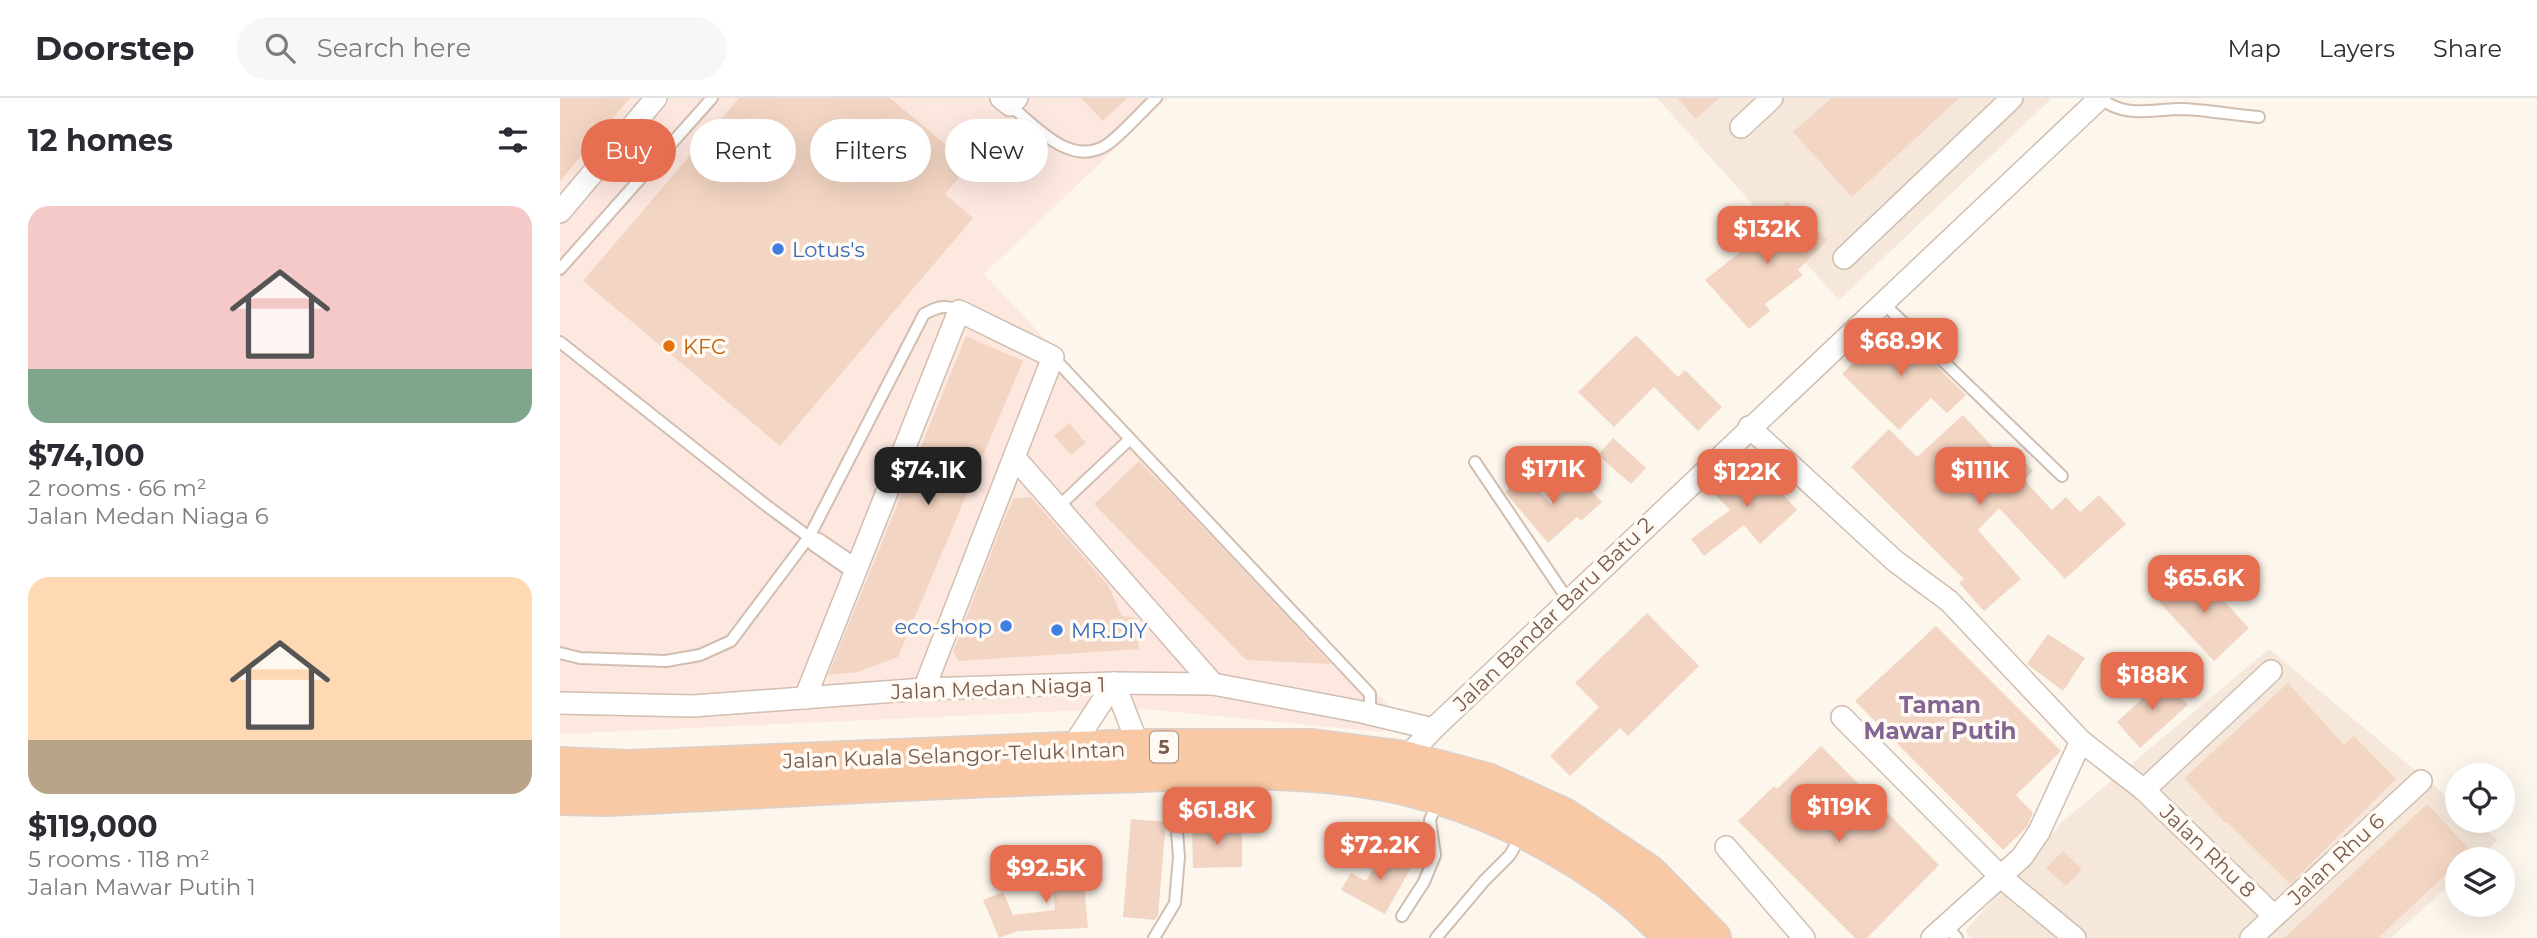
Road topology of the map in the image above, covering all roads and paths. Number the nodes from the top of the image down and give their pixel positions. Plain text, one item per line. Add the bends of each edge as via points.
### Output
1 (656, 98) edge
2 (712, 98) edge
3 (1156, 98) edge
4 (1772, 98) edge
5 (2012, 98) edge
6 (2099, 98) edge
7 (1009, 100) edge
8 (2259, 117) dead end
9 (1741, 127) dead end
10 (560, 212) edge
11 (1844, 258) dead end
12 (560, 269) edge
13 (1882, 303) junction
14 (959, 311) junction
15 (560, 342) edge
16 (1053, 357) junction
17 (1749, 427) junction
18 (1130, 439) junction
19 (1014, 457) junction
20 (1475, 462) dead end
21 (2062, 476) dead end
22 (1058, 507) junction
23 (809, 537) junction
24 (854, 568) junction
25 (1568, 600) junction
26 (560, 653) edge
27 (2271, 671) dead end
28 (1114, 683) junction
29 (1213, 684) junction
30 (924, 689) junction
31 (805, 698) junction
32 (560, 703) edge
33 (1362, 712) junction
34 (1842, 717) dead end
35 (1433, 729) junction
36 (2081, 741) junction
37 (1139, 747) junction
38 (1071, 749) junction
39 (1405, 759) junction
40 (560, 765) edge
41 (1172, 773) junction
42 (2421, 781) dead end
43 (2144, 790) junction
44 (560, 797) edge
45 (1438, 798) junction
46 (1523, 831) junction
47 (1726, 847) dead end
48 (2002, 878) junction
49 (1402, 916) dead end
50 (2274, 916) junction
51 (1945, 934) edge
52 (1154, 938) edge
53 (1436, 938) edge
54 (1673, 938) edge
55 (1713, 938) edge
56 (1804, 938) edge
57 (2075, 938) edge
58 (2251, 938) edge

1 - 10 street
2 - 12 lane
3 - 7 lane via 1106,145 1079,153 1057,144
4 - 9 street
5 - 11 street
6 - 8 lane via 2115,110 2183,109
6 - 13 street, Jalan Bandar Baru Batu 2
13 - 17 street, Jalan Bandar Baru Batu 2
13 - 21 lane
14 - 16 street
14 - 23 lane via 936,307 924,314
14 - 24 street
15 - 23 lane
16 - 18 lane
16 - 19 street
17 - 25 street, Jalan Bandar Baru Batu 2
17 - 36 street via 1895,561 1950,601
18 - 22 lane
18 - 33 lane via 1370,694 1370,704
19 - 22 street
19 - 30 street
20 - 25 lane
22 - 29 street
23 - 24 lane via 819,539
23 - 26 lane via 731,641 666,661
24 - 31 street
25 - 35 street, Jalan Bandar Baru Batu 2
27 - 43 street, Jalan Rhu 8
28 - 29 street, Jalan Medan Niaga 1
28 - 30 street, Jalan Medan Niaga 1
28 - 37 street
28 - 38 street
29 - 33 street, Jalan Medan Niaga 1
30 - 31 street, Jalan Medan Niaga 1
31 - 32 street, Jalan Medan Niaga 1 via 693,706
33 - 35 street, Jalan Medan Niaga 1
34 - 48 street
35 - 39 street, Jalan Bandar Baru Batu 2
36 - 43 street
36 - 48 street via 2039,832
37 - 38 highway, Jalan Kuala Selangor-Teluk Intan / 5
37 - 39 highway, Jalan Kuala Selangor-Teluk Intan / 5 via 1312,747
38 - 40 highway, Jalan Kuala Selangor-Teluk Intan / 5 via 628,768
39 - 55 highway, Jalan Kuala Selangor-Teluk Intan / 5 via 1487,781 1564,816 1648,873
41 - 44 highway, Jalan Kuala Selangor-Teluk Intan / 5
41 - 45 highway, Jalan Kuala Selangor-Teluk Intan / 5 via 1311,773 1404,787
41 - 52 lane via 1179,856 1175,903
42 - 50 street, Jalan Rhu 6
43 - 50 street, Jalan Rhu 8
45 - 46 highway, Jalan Kuala Selangor-Teluk Intan / 5
45 - 49 lane via 1430,820 1436,855
46 - 53 lane via 1510,855
46 - 54 highway, Jalan Kuala Selangor-Teluk Intan / 5 via 1628,896
47 - 56 street
48 - 51 street
48 - 57 street
50 - 58 street, Jalan Rhu 6

